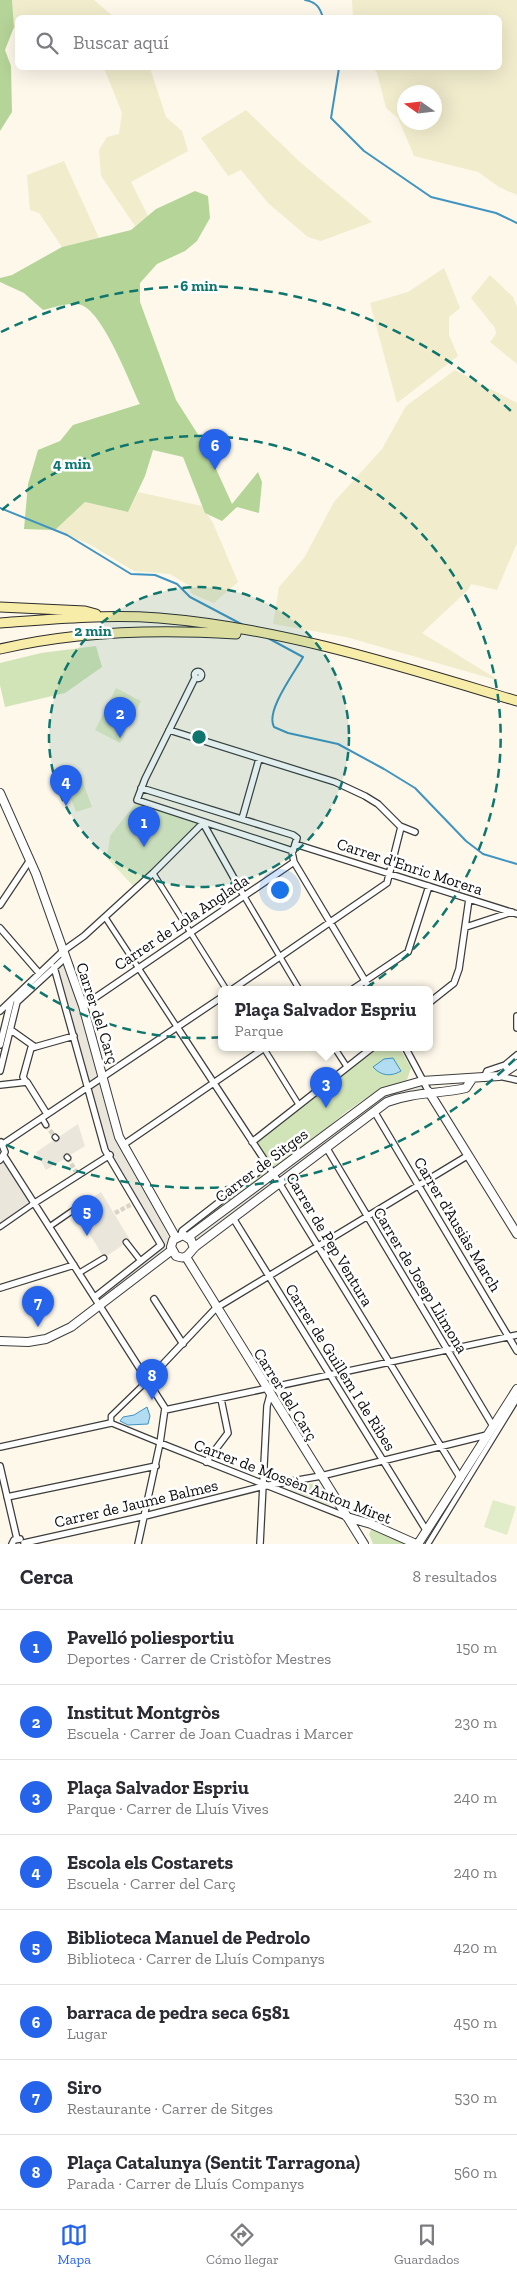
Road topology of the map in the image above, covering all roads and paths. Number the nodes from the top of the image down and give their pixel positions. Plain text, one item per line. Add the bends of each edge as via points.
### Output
1 (0, 607) edge
2 (100, 617) junction
3 (0, 623) edge
4 (253, 631) junction
5 (0, 649) edge
6 (195, 678) dead end
7 (517, 701) edge
8 (169, 730) junction
9 (259, 759) junction
10 (141, 788) junction
11 (0, 793) edge
12 (242, 819) junction
13 (203, 822) junction
14 (402, 827) junction
15 (415, 832) dead end
16 (295, 844) junction
17 (292, 852) junction
18 (30, 860) junction
19 (294, 862) junction
20 (153, 873) junction
21 (388, 873) junction
22 (429, 886) junction
23 (244, 896) junction
24 (469, 899) junction
25 (0, 905) edge
26 (515, 913) edge
27 (104, 917) junction
28 (331, 923) junction
29 (466, 927) junction
30 (0, 928) edge
31 (190, 932) junction
32 (64, 955) junction
33 (280, 958) junction
34 (54, 967) junction
35 (138, 968) junction
36 (40, 973) junction
37 (365, 981) junction
38 (224, 986) edge
39 (238, 986) edge
40 (297, 986) edge
41 (358, 986) edge
42 (368, 986) edge
43 (218, 1000) edge
44 (433, 1000) edge
45 (11, 1001) junction
46 (1, 1006) edge
47 (83, 1006) junction
48 (177, 1027) junction
49 (11, 1030) junction
50 (74, 1036) junction
51 (0, 1046) edge
52 (35, 1047) junction
53 (258, 1051) edge
54 (266, 1051) edge
55 (336, 1051) edge
56 (368, 1051) edge
57 (407, 1051) edge
58 (517, 1056) edge
59 (517, 1064) edge
60 (347, 1068) junction
61 (0, 1071) edge
62 (499, 1076) junction
63 (104, 1078) junction
64 (484, 1078) junction
65 (472, 1079) junction
66 (517, 1080) edge
67 (422, 1081) junction
68 (26, 1082) junction
69 (214, 1082) junction
70 (0, 1085) edge
71 (88, 1087) junction
72 (429, 1092) junction
73 (300, 1105) junction
74 (374, 1111) junction
75 (45, 1116) junction
76 (46, 1125) tunnel mouth
77 (252, 1142) junction
78 (1, 1143) edge
79 (124, 1145) junction
80 (326, 1147) junction
81 (110, 1154) junction
82 (467, 1156) junction
83 (2, 1158) edge
84 (268, 1165) junction
85 (273, 1173) junction
86 (279, 1184) junction
87 (419, 1185) junction
88 (34, 1204) junction
89 (75, 1209) dead end
90 (367, 1217) junction
91 (232, 1218) junction
92 (0, 1227) edge
93 (48, 1227) junction
94 (517, 1234) edge
95 (182, 1237) junction
96 (126, 1242) dead end
97 (194, 1248) junction
98 (318, 1248) junction
99 (172, 1250) junction
100 (186, 1257) junction
101 (104, 1258) dead end
102 (140, 1260) dead end
103 (74, 1266) junction
104 (79, 1273) junction
105 (269, 1277) junction
106 (0, 1288) edge
107 (94, 1296) junction
108 (154, 1299) dead end
109 (100, 1304) junction
110 (216, 1308) junction
111 (517, 1335) edge
112 (508, 1337) junction
113 (0, 1341) edge
114 (183, 1344) junction
115 (449, 1350) junction
116 (517, 1351) edge
117 (390, 1363) junction
118 (331, 1376) junction
119 (147, 1381) junction
120 (517, 1389) edge
121 (269, 1392) junction
122 (221, 1399) junction
123 (517, 1400) edge
124 (165, 1410) junction
125 (111, 1423) junction
126 (493, 1426) junction
127 (487, 1435) junction
128 (160, 1443) junction
129 (441, 1446) junction
130 (0, 1447) edge
131 (382, 1460) junction
132 (206, 1462) junction
133 (156, 1466) junction
134 (0, 1468) edge
135 (321, 1476) junction
136 (461, 1479) junction
137 (264, 1486) junction
138 (7, 1497) junction
139 (144, 1516) junction
140 (347, 1517) junction
141 (426, 1530) junction
142 (17, 1539) junction
143 (24, 1543) edge
144 (12, 1544) edge
145 (138, 1544) edge
146 (260, 1544) edge
147 (364, 1544) edge
148 (417, 1544) edge
149 (428, 1544) edge

1 - 2 main road via 85,611
2 - 3 main road
2 - 4 main road via 158,618
4 - 5 main road via 237,634 92,635
4 - 7 main road via 356,654
6 - 8 street
8 - 9 street
8 - 10 street
9 - 12 street
9 - 14 street via 355,790 378,804
10 - 12 street, Carrer d'Enric Morera
10 - 13 street via 137,800
11 - 18 street, Carrer del Carç
12 - 16 street, Carrer d'Enric Morera via 296,836
13 - 17 street
13 - 20 street
13 - 23 street
14 - 15 street
14 - 21 street
16 - 17 street
16 - 21 street, Carrer d'Enric Morera
17 - 19 street
18 - 25 street
18 - 32 street, Carrer del Carç
19 - 23 street, Carrer de Lola Anglada
19 - 28 street
20 - 27 street
20 - 31 street
21 - 22 street, Carrer d'Enric Morera
21 - 28 street via 387,883
22 - 24 street, Carrer d'Enric Morera
22 - 37 street via 408,952
23 - 31 street, Carrer de Lola Anglada
23 - 33 street
24 - 26 street, Carrer d'Enric Morera
24 - 29 street
26 - 29 street
27 - 32 street
27 - 35 street, Carrer de Pep Ventura
28 - 33 street
28 - 37 street
29 - 44 street via 454,983
30 - 36 street
31 - 35 street, Carrer de Lola Anglada
31 - 38 street
32 - 34 street
32 - 36 street
32 - 47 street, Carrer del Carç
33 - 39 street
33 - 40 street
34 - 49 street via 17,1002
34 - 50 street
35 - 47 street, Carrer de Lola Anglada
35 - 48 street, Carrer de Pep Ventura
36 - 45 street
37 - 41 street
37 - 42 street
43 - 48 street
45 - 46 street
45 - 51 street
47 - 63 street, Carrer del Carç
48 - 63 street
48 - 69 street, Carrer de Pep Ventura
49 - 52 street
49 - 61 street
50 - 52 street
50 - 71 street
52 - 68 street via 31,1048 23,1077
53 - 69 street
54 - 73 street
55 - 60 street
56 - 60 street
57 - 67 street
58 - 64 street via 505,1065 487,1071
59 - 62 street, Carrer de Sitges
60 - 73 street
62 - 64 street, Carrer de Sitges
62 - 66 street
63 - 71 street
63 - 79 street, Carrer del Carç via 119,1137
64 - 65 street, Carrer de Sitges
65 - 67 street, Carrer de Sitges
65 - 72 street via 466,1088
67 - 72 street
67 - 85 street, Carrer de Sitges via 383,1092
68 - 70 street
68 - 75 street
69 - 77 street, Carrer de Pep Ventura
69 - 79 street
71 - 75 street
71 - 81 street via 105,1150
72 - 74 street via 395,1099
72 - 82 street
73 - 77 street
74 - 80 street
74 - 87 street, Carrer d'Ausiàs March
75 - 76 street
75 - 78 street
77 - 84 street, Carrer de Pep Ventura
78 - 83 street
79 - 95 street, Carrer del Carç
80 - 86 street
80 - 90 street, Carrer de Josep Llimona
81 - 88 street
81 - 107 street via 161,1245
82 - 87 street
82 - 94 street
83 - 88 street
84 - 85 street, Carrer de Pep Ventura
84 - 95 street, Carrer de Sitges via 182,1230
85 - 86 street, Carrer de Pep Ventura
85 - 95 street, Carrer de Sitges
86 - 91 street
86 - 98 street, Carrer de Pep Ventura
87 - 90 street
87 - 112 street, Carrer d'Ausiàs March
88 - 92 street
88 - 93 street
89 - 93 street
90 - 98 street
90 - 115 street, Carrer de Josep Llimona
91 - 97 street
91 - 105 street, Carrer de Guillem I de Ribes
93 - 103 street
95 - 97 street
95 - 99 street via 172,1243
96 - 102 street
97 - 100 street
98 - 105 street
98 - 117 street, Carrer de Pep Ventura
99 - 100 street via 176,1256
99 - 109 street
100 - 110 street, Carrer del Carç
101 - 104 street
103 - 104 street
103 - 106 street
104 - 107 street
105 - 110 street
105 - 118 street, Carrer de Guillem I de Ribes
107 - 109 street
108 - 114 street
109 - 113 street via 56,1335 28,1342
109 - 119 street
110 - 114 street
110 - 121 street, Carrer del Carç
111 - 112 street
112 - 115 street
112 - 116 street, Carrer d'Ausiàs March
114 - 119 street
115 - 117 street
115 - 126 street, Carrer de Josep Llimona
117 - 118 street
117 - 129 street, Carrer de Pep Ventura
118 - 121 street
118 - 131 street, Carrer de Guillem I de Ribes
119 - 124 street
119 - 125 street via 111,1416
120 - 126 street
121 - 122 street
121 - 135 street, Carrer del Carç
121 - 137 street
122 - 124 street
122 - 132 street via 228,1433
123 - 149 street
124 - 128 street
125 - 128 street
125 - 130 street
126 - 127 street
127 - 129 street, Carrer de Jaume Balmes
127 - 136 street
128 - 132 street, Carrer de Mossèn Anton Miret
128 - 133 street
129 - 131 street, Carrer de Jaume Balmes
129 - 136 street, Carrer de Pep Ventura
131 - 135 street, Carrer de Jaume Balmes
131 - 141 street, Carrer de Guillem I de Ribes
132 - 137 street, Carrer de Mossèn Anton Miret
133 - 138 street
133 - 139 street
134 - 138 street
135 - 137 street, Carrer de Jaume Balmes
135 - 140 street, Carrer del Carç
136 - 141 street
137 - 139 street, Carrer de Jaume Balmes
137 - 140 street, Carrer de Mossèn Anton Miret
137 - 146 street
138 - 142 street
139 - 143 street, Carrer de Jaume Balmes
139 - 145 street
140 - 147 street, Carrer del Carç
140 - 148 street, Carrer de Mossèn Anton Miret
141 - 148 street
142 - 143 street
142 - 144 street

